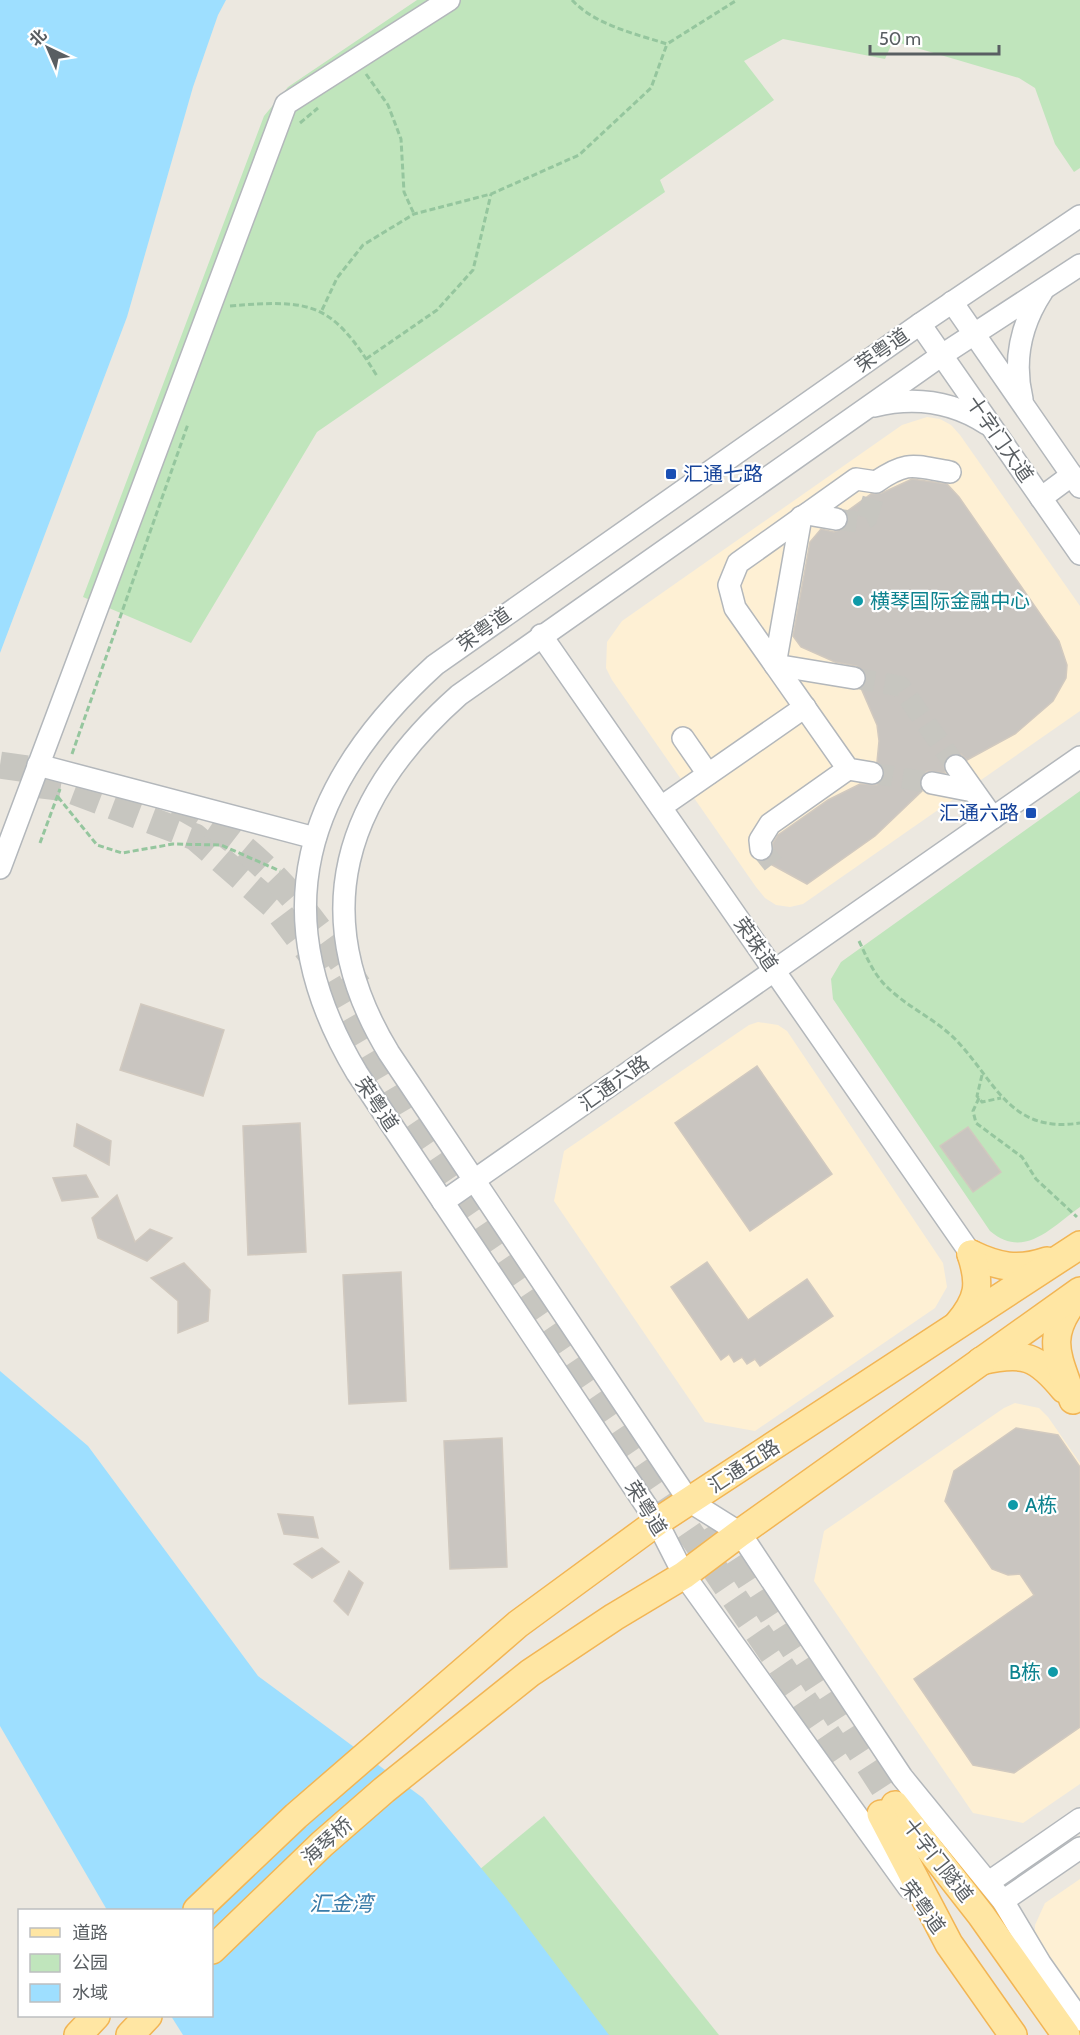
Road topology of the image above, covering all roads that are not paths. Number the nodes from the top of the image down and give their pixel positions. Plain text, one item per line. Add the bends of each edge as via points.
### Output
1 (450, 0) edge
2 (1080, 216) edge
3 (1080, 265) edge
4 (1044, 288) junction
5 (952, 302) junction
6 (920, 324) junction
7 (974, 334) junction
8 (942, 355) junction
9 (1024, 405) junction
10 (868, 407) junction
11 (992, 427) junction
12 (950, 472) dead end
13 (1076, 481) edge
14 (1041, 498) junction
15 (804, 515) junction
16 (836, 519) tunnel mouth
17 (1080, 554) edge
18 (541, 635) junction
19 (775, 664) junction
20 (854, 678) tunnel mouth
21 (805, 707) junction
22 (683, 738) dead end
23 (1080, 757) edge
24 (38, 765) junction
25 (956, 766) tunnel mouth
26 (848, 769) junction
27 (872, 773) tunnel mouth
28 (708, 774) junction
29 (932, 783) tunnel mouth
30 (973, 791) junction
31 (661, 807) junction
32 (993, 818) junction
33 (315, 838) junction
34 (761, 849) dead end
35 (0, 868) edge
36 (775, 971) junction
37 (474, 1180) junction
38 (443, 1202) junction
39 (1074, 1249) edge
40 (971, 1254) junction
41 (1080, 1292) edge
42 (955, 1329) junction
43 (979, 1361) junction
44 (1076, 1405) edge
45 (689, 1501) junction
46 (657, 1522) junction
47 (740, 1533) junction
48 (684, 1575) junction
49 (424, 1708) joint
50 (1080, 1819) edge
51 (1080, 1848) edge
52 (989, 1882) junction
53 (992, 1908) junction
54 (199, 1909) edge
55 (949, 1944) junction
56 (213, 1949) edge
57 (95, 2017) edge
58 (147, 2017) edge
59 (1080, 2020) edge
60 (78, 2035) edge
61 (130, 2035) edge
62 (1013, 2035) edge
63 (1066, 2035) edge

1 - 24 street via 286,104
2 - 5 street
3 - 4 street
4 - 7 street
4 - 9 street via 1027,319 1020,346 1018,371
5 - 6 street, 荣粤道
5 - 7 street, 十字门大道
6 - 8 street, 十字门大道
6 - 33 street, 荣粤道 via 435,665 392,706 356,752 327,803
7 - 8 street, 荣粤道
7 - 9 street, 十字门大道
8 - 10 street, 荣粤道
8 - 11 street, 十字门大道
9 - 13 street, 十字门大道
10 - 11 street via 893,401 928,401 962,410
10 - 18 street, 荣粤道
11 - 14 street, 十字门大道
12 - 15 street via 906,465 876,487 856,479
13 - 14 street
14 - 17 street, 十字门大道
15 - 16 street
15 - 19 street
15 - 19 street via 744,557 730,577 731,601
18 - 31 street, 荣珠道
18 - 37 street, 荣粤道 via 459,694 404,752 362,818 344,890 346,940 366,1010 389,1053
19 - 20 street
19 - 21 street
21 - 26 street
21 - 28 street
22 - 28 street
23 - 32 street, 汇通六路
24 - 33 street
24 - 35 street
25 - 30 street
26 - 27 street
26 - 34 street via 770,824 760,840
28 - 31 street
29 - 30 street
30 - 32 street
31 - 36 street, 荣珠道
32 - 36 street, 汇通六路
33 - 38 street, 荣粤道 via 304,916 308,946 330,1025 352,1066
36 - 37 street, 汇通六路
36 - 40 street, 荣珠道
37 - 38 street, 汇通六路
37 - 45 street, 荣粤道
38 - 46 street, 荣粤道
39 - 40 main road via 1035,1265 1012,1268
39 - 42 main road, 汇通五路
40 - 42 main road via 979,1279 975,1297
41 - 43 main road
41 - 44 main road via 1060,1321 1056,1337 1057,1353
42 - 45 main road, 汇通五路
43 - 44 main road via 1020,1357 1045,1365
43 - 47 main road
45 - 46 main road, 汇通五路
45 - 47 street, 荣粤道
46 - 48 street, 荣粤道
46 - 49 main road, 汇通五路 via 518,1624
47 - 48 main road
47 - 52 street, 荣粤道 via 902,1776
48 - 55 street, 荣粤道
48 - 56 main road, 海琴桥 via 530,1673 448,1737 322,1845
49 - 54 main road, 海琴桥 via 296,1816
50 - 52 street
51 - 53 street
52 - 53 street, 荣粤道
53 - 55 main road, 十字门隧道 via 888,1809
53 - 59 street, 荣粤道 via 1040,1963
53 - 63 main road, 荣粤道
55 - 62 main road, 荣粤道
57 - 60 main road
58 - 61 main road

